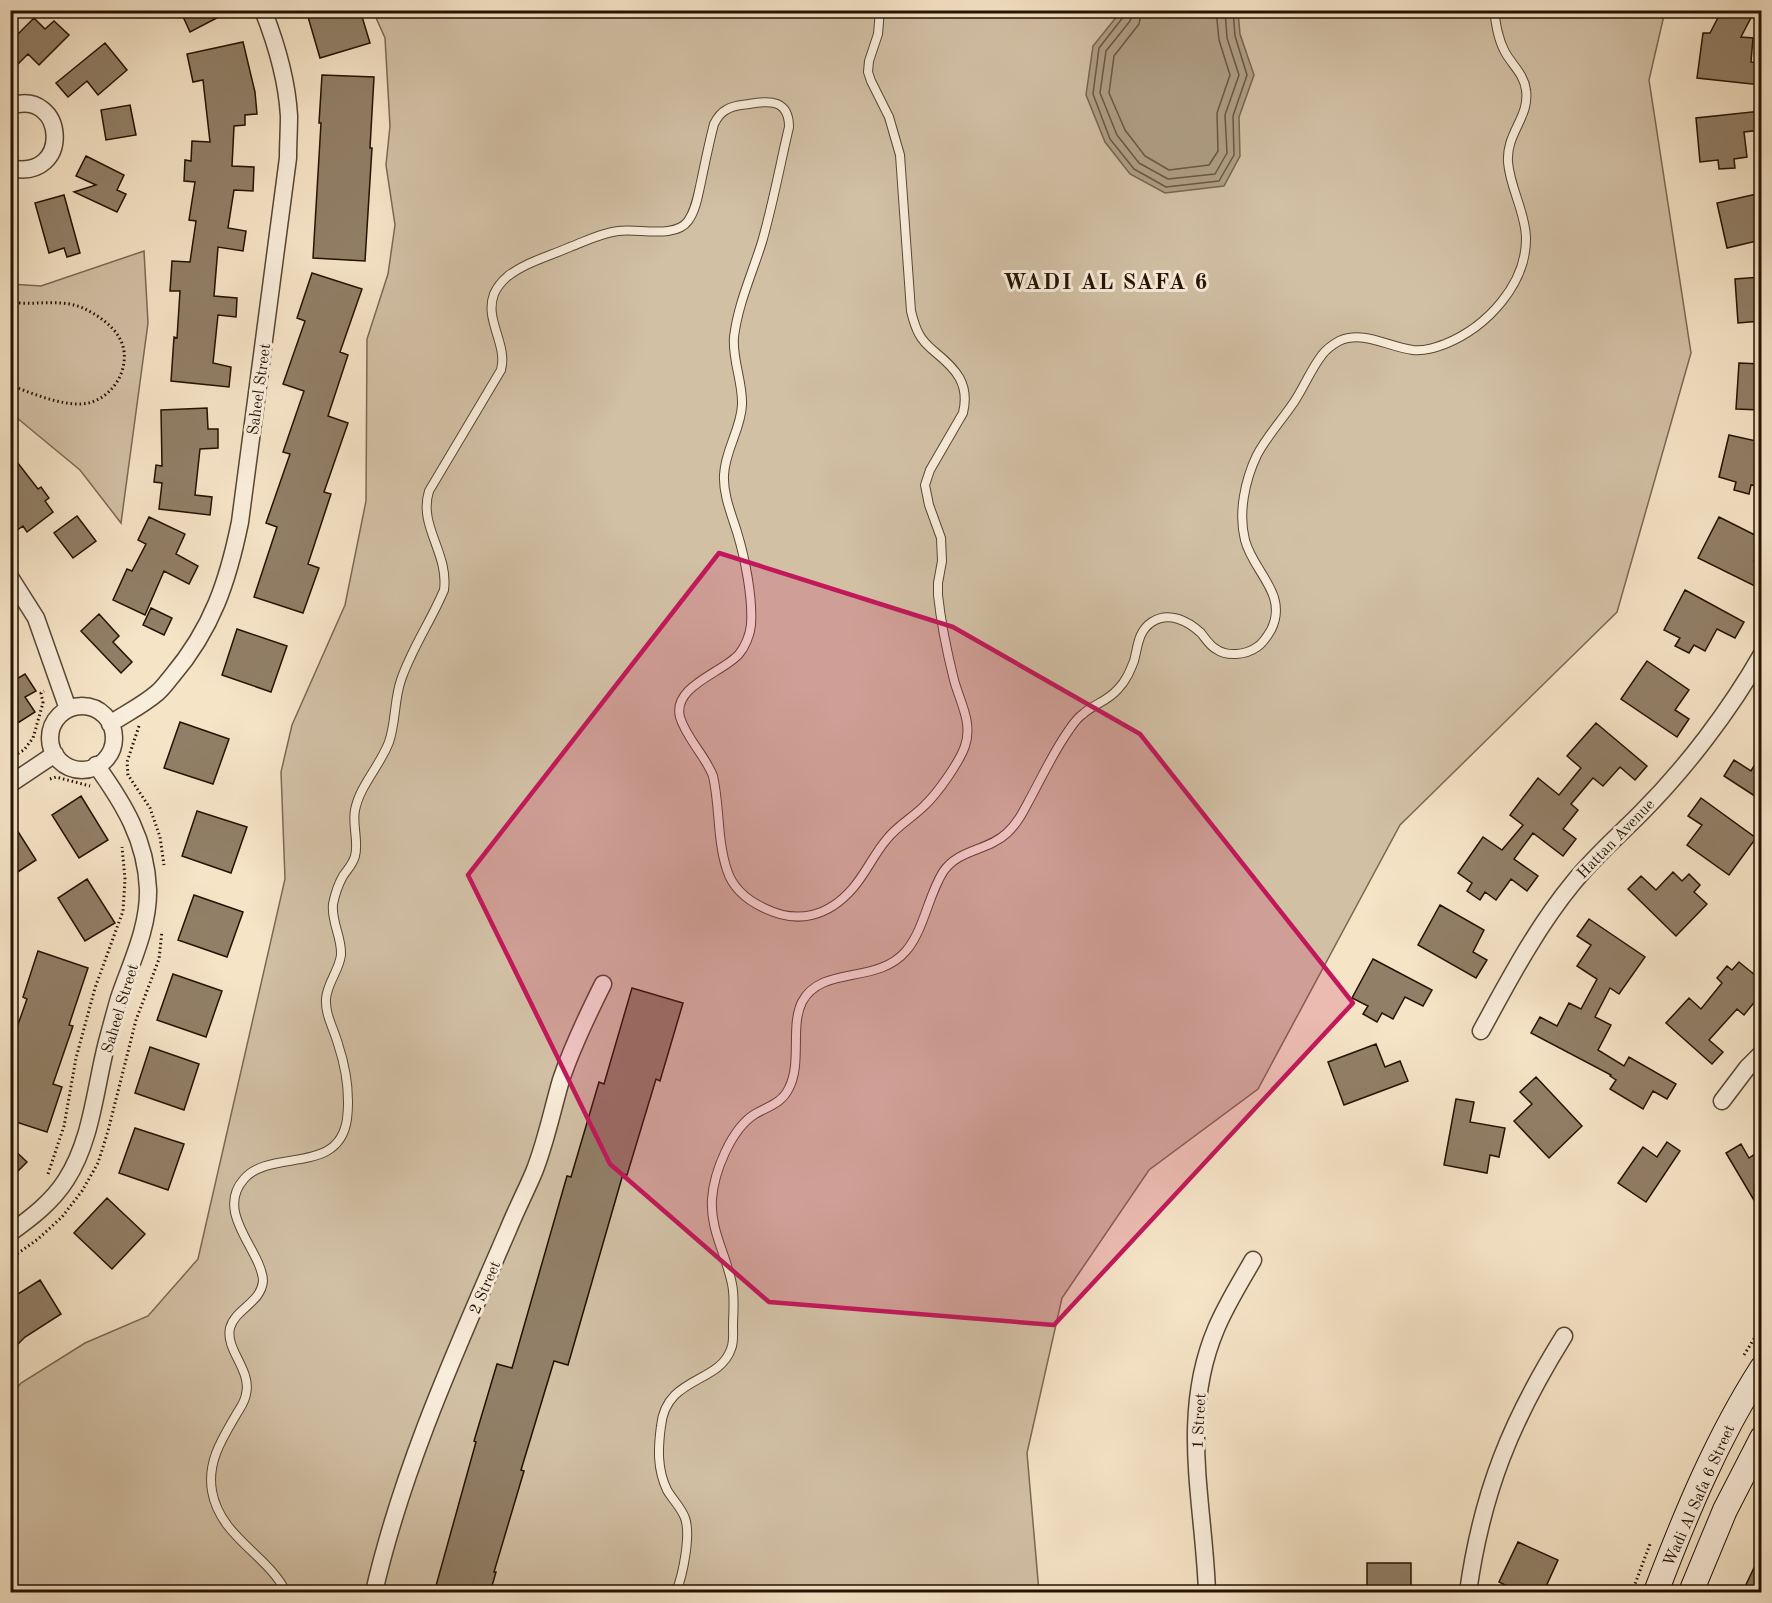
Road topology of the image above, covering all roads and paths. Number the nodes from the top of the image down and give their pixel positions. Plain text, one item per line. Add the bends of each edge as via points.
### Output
1 (262, 10) edge
2 (880, 10) edge
3 (1494, 10) edge
4 (10, 106) edge
5 (10, 168) edge
6 (10, 302) edge
7 (10, 385) edge
8 (10, 578) edge
9 (1761, 654) edge
10 (58, 682) junction
11 (68, 709) junction
12 (110, 724) junction
13 (55, 754) junction
14 (10, 758) edge
15 (96, 765) junction
16 (50, 779) dead end
17 (10, 784) edge
18 (92, 787) dead end
19 (20, 798) dead end
20 (10, 804) edge
21 (121, 845) dead end
22 (603, 984) dead end
23 (1481, 1031) dead end
24 (1761, 1053) edge
25 (1722, 1101) dead end
26 (46, 1178) dead end
27 (10, 1233) edge
28 (1253, 1260) dead end
29 (1564, 1336) dead end
30 (1761, 1368) edge
31 (1761, 1438) edge
32 (286, 1593) edge
33 (374, 1593) edge
34 (676, 1593) edge
35 (1207, 1593) edge
36 (1468, 1593) edge
37 (1656, 1593) edge
38 (1691, 1593) edge

1 - 12 street, Saheel Street via 282,69 289,114 288,158 232,560 220,597 182,664 157,693
2 - 32 lane via 868,72 889,117 900,155 911,312 919,334 958,374 965,391 963,412 925,485 941,538 938,595 966,720 965,747 939,789 888,837 853,889 818,914 806,917 771,912 745,898 728,874 713,776 687,732 680,709 690,688 739,654 751,626 744,558 724,476 742,404 734,340 789,127 786,111 772,102 733,106 718,116 714,124 695,206 687,223 670,231 607,233 537,261 501,283 495,293 492,315 502,356 501,370 429,491 427,516 444,567 444,590 407,663 382,758 358,798 354,858 339,885 333,908 341,947 326,1000 346,1076 345,1128 327,1151 252,1172 235,1196 235,1216 263,1278 256,1297 237,1316 230,1330 247,1391 217,1448 212,1490 227,1526 275,1574
3 - 34 lane via 1499,39 1526,88 1526,105 1509,142 1508,156 1526,242 1515,279 1501,303 1461,338 1421,351 1364,337 1337,342 1326,350 1259,451 1247,477 1244,539 1272,591 1277,609 1267,636 1257,647 1230,654 1215,649 1184,621 1174,617 1153,621 1140,637 1125,680 1116,693 1074,723 1014,826 994,843 956,859 944,872 903,955 881,969 821,983 803,1001 798,1013 794,1073 789,1089 777,1103 742,1125 714,1182 713,1221 733,1288 732,1347 722,1364 680,1390 662,1415 659,1468 687,1527
4 - 5 street via 39,107 53,123 56,134 55,145 43,163 22,170
6 - 7 path via 67,303 82,308 107,323 119,337 124,355 122,374 112,390 96,401 78,404
8 - 10 street via 36,618
9 - 23 street, Hattan Avenue via 1699,746 1567,890 1539,930
10 - 11 street
10 - 14 path via 41,693 43,703 33,738 24,750
11 - 12 street via 87,706 105,716
11 - 13 street via 59,715 50,734
12 - 15 street via 110,752
13 - 15 street via 69,767 87,769
13 - 17 street
15 - 27 street, Saheel Street via 134,825 144,856 148,890 144,924 107,1042 80,1155 65,1182 46,1204
16 - 18 path via 56,777
19 - 20 path
21 - 26 path via 123,911 95,988 76,1058 64,1125
22 - 33 street, 2 Street via 562,1079 535,1170 413,1459
24 - 25 street
28 - 35 street, 1 Street via 1215,1330 1198,1390 1196,1479
29 - 36 street via 1516,1419 1498,1463 1473,1556
30 - 37 main road, Wadi Al Safa 6 Street via 1702,1482
31 - 38 main road, Wadi Al Safa 6 Street via 1725,1510

